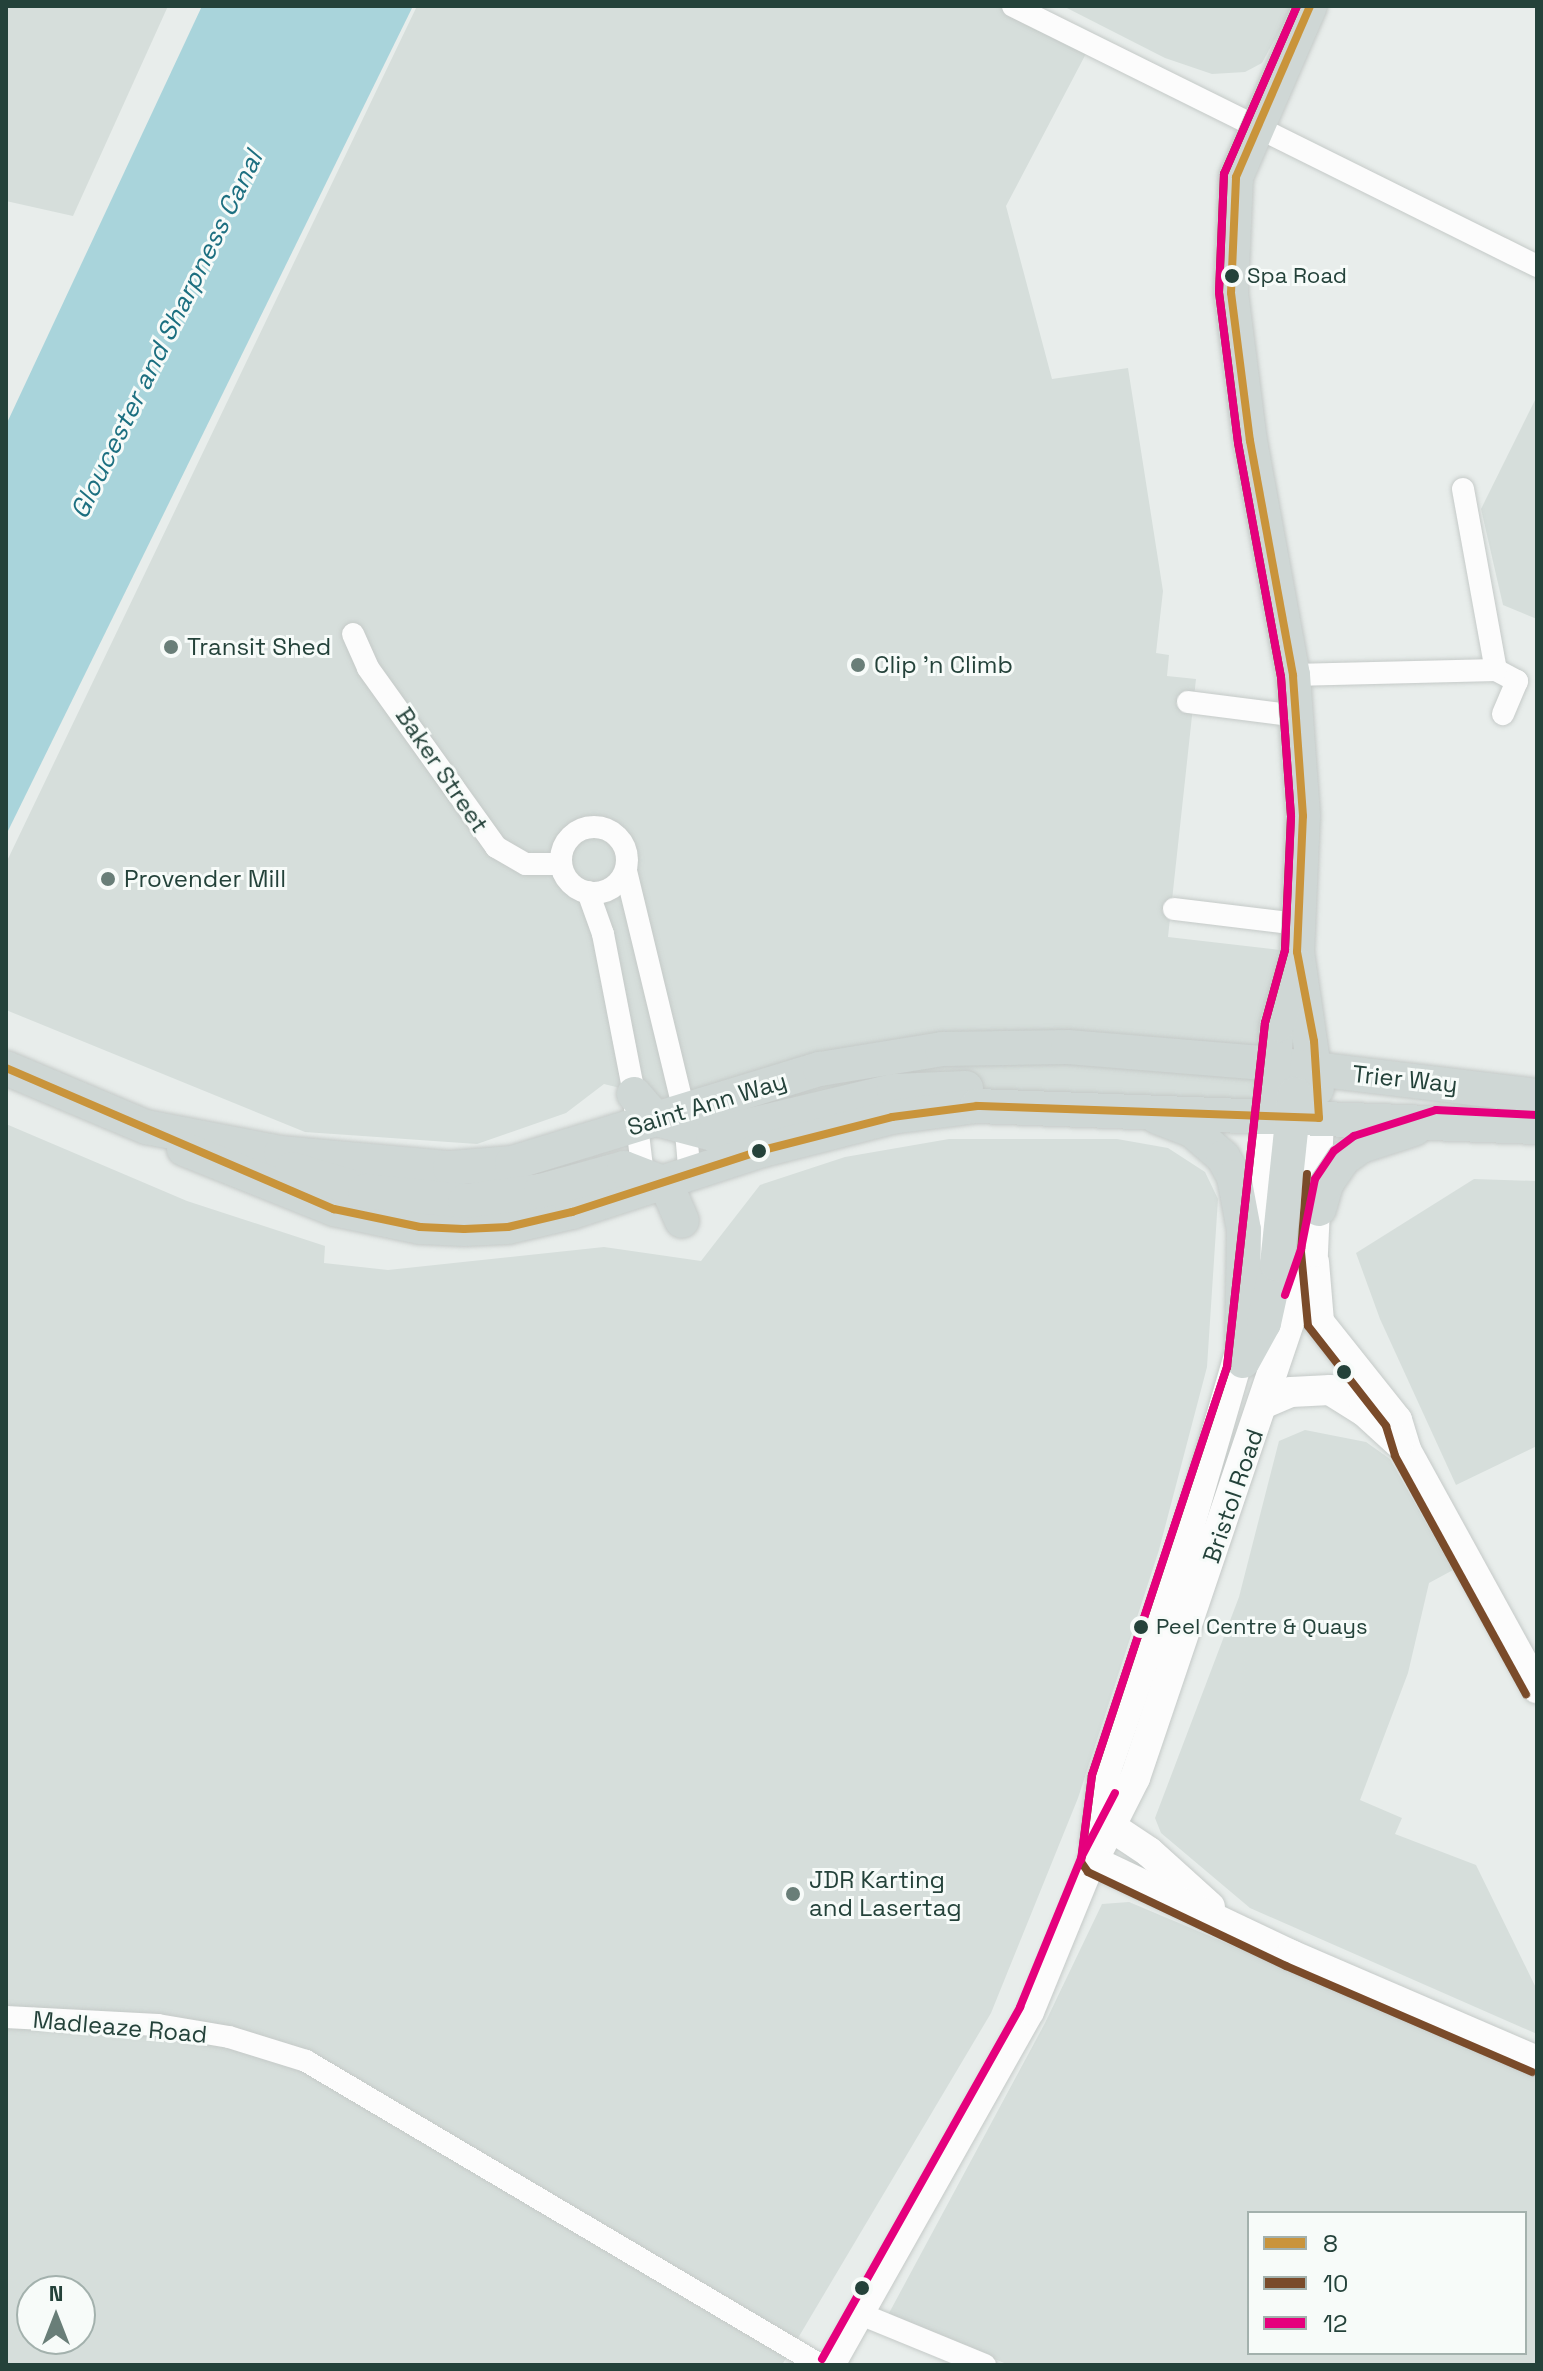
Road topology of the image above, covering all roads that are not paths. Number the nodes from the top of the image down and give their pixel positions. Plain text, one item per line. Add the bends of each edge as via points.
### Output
1 (1013, 6) edge
2 (1310, 6) edge
3 (1255, 125) junction
4 (1537, 266) edge
5 (1463, 489) dead end
6 (353, 634) dead end
7 (1496, 670) junction
8 (1293, 675) junction
9 (1188, 702) dead end
10 (1503, 714) dead end
11 (1297, 716) junction
12 (561, 864) junction
13 (626, 871) junction
14 (588, 892) junction
15 (1174, 909) dead end
16 (1298, 938) junction
17 (1273, 1064) junction
18 (6, 1068) edge
19 (1315, 1069) junction
20 (1537, 1096) edge
21 (1120, 1109) junction
22 (659, 1116) junction
23 (1294, 1116) junction
24 (1438, 1122) junction
25 (146, 1127) junction
26 (1537, 1127) edge
27 (197, 1136) junction
28 (661, 1180) junction
29 (1319, 1209) junction
30 (682, 1221) dead end
31 (1313, 1252) junction
32 (1240, 1360) junction
33 (1265, 1403) junction
34 (1406, 1450) junction
35 (1537, 1688) edge
36 (1105, 1821) junction
37 (1093, 1861) junction
38 (1229, 1925) junction
39 (6, 2017) edge
40 (1537, 2061) edge
41 (863, 2315) junction
42 (820, 2365) edge
43 (832, 2365) edge
44 (985, 2365) edge

1 - 3 street
2 - 3 main road
3 - 4 street
3 - 8 main road via 1236,177 1231,293 1250,441
5 - 7 street
6 - 12 street, Baker Street via 362,658 496,847 526,864
7 - 8 street
7 - 10 street via 1517,681
8 - 11 main road
9 - 11 street
11 - 16 main road via 1303,816
12 - 13 street via 572,835 593,827 623,842
12 - 14 street via 572,884
13 - 14 street via 611,889
13 - 22 street
14 - 22 street
15 - 16 street
16 - 17 main road
16 - 19 main road
17 - 19 main road, Trier Way
17 - 22 main road, Saint Ann Way via 1068,1047 942,1049 820,1069
17 - 23 main road
18 - 25 main road, Saint Ann Way
19 - 20 main road, Trier Way
19 - 23 main road
21 - 22 main road via 1016,1090 956,1088 858,1097 713,1134
21 - 23 main road, Saint Ann Way
21 - 28 main road, Saint Ann Way via 977,1106 892,1117
21 - 32 main road via 1193,1131 1223,1157 1234,1177 1244,1230
22 - 27 main road, Saint Ann Way via 512,1163 450,1168 281,1153
22 - 28 street
22 - 28 street
23 - 24 main road, Trier Way
23 - 29 main road, Bristol Road
23 - 32 main road via 1277,1264 1264,1323
24 - 26 main road, Trier Way
24 - 29 main road via 1361,1146 1343,1159 1326,1184
25 - 27 main road, Saint Ann Way
25 - 28 main road, Saint Ann Way via 154,1136 294,1194 379,1221 420,1227 508,1227
27 - 28 main road via 308,1175 410,1198 507,1198 601,1171
28 - 30 main road
29 - 31 main road, Bristol Road
31 - 33 main road, Bristol Road
31 - 34 main road via 1319,1322 1380,1392 1397,1420
32 - 36 main road, Bristol Road via 1103,1779
33 - 34 main road via 1302,1390 1330,1390 1364,1411
33 - 36 main road, Bristol Road via 1135,1778
34 - 35 main road
36 - 37 main road, Bristol Road
36 - 38 main road
37 - 38 main road
37 - 41 street, Bristol Road via 1031,2012
38 - 40 main road
39 - 42 street, Madleaze Road via 158,2025 229,2037 306,2061
41 - 43 street, Bristol Road
41 - 44 street

